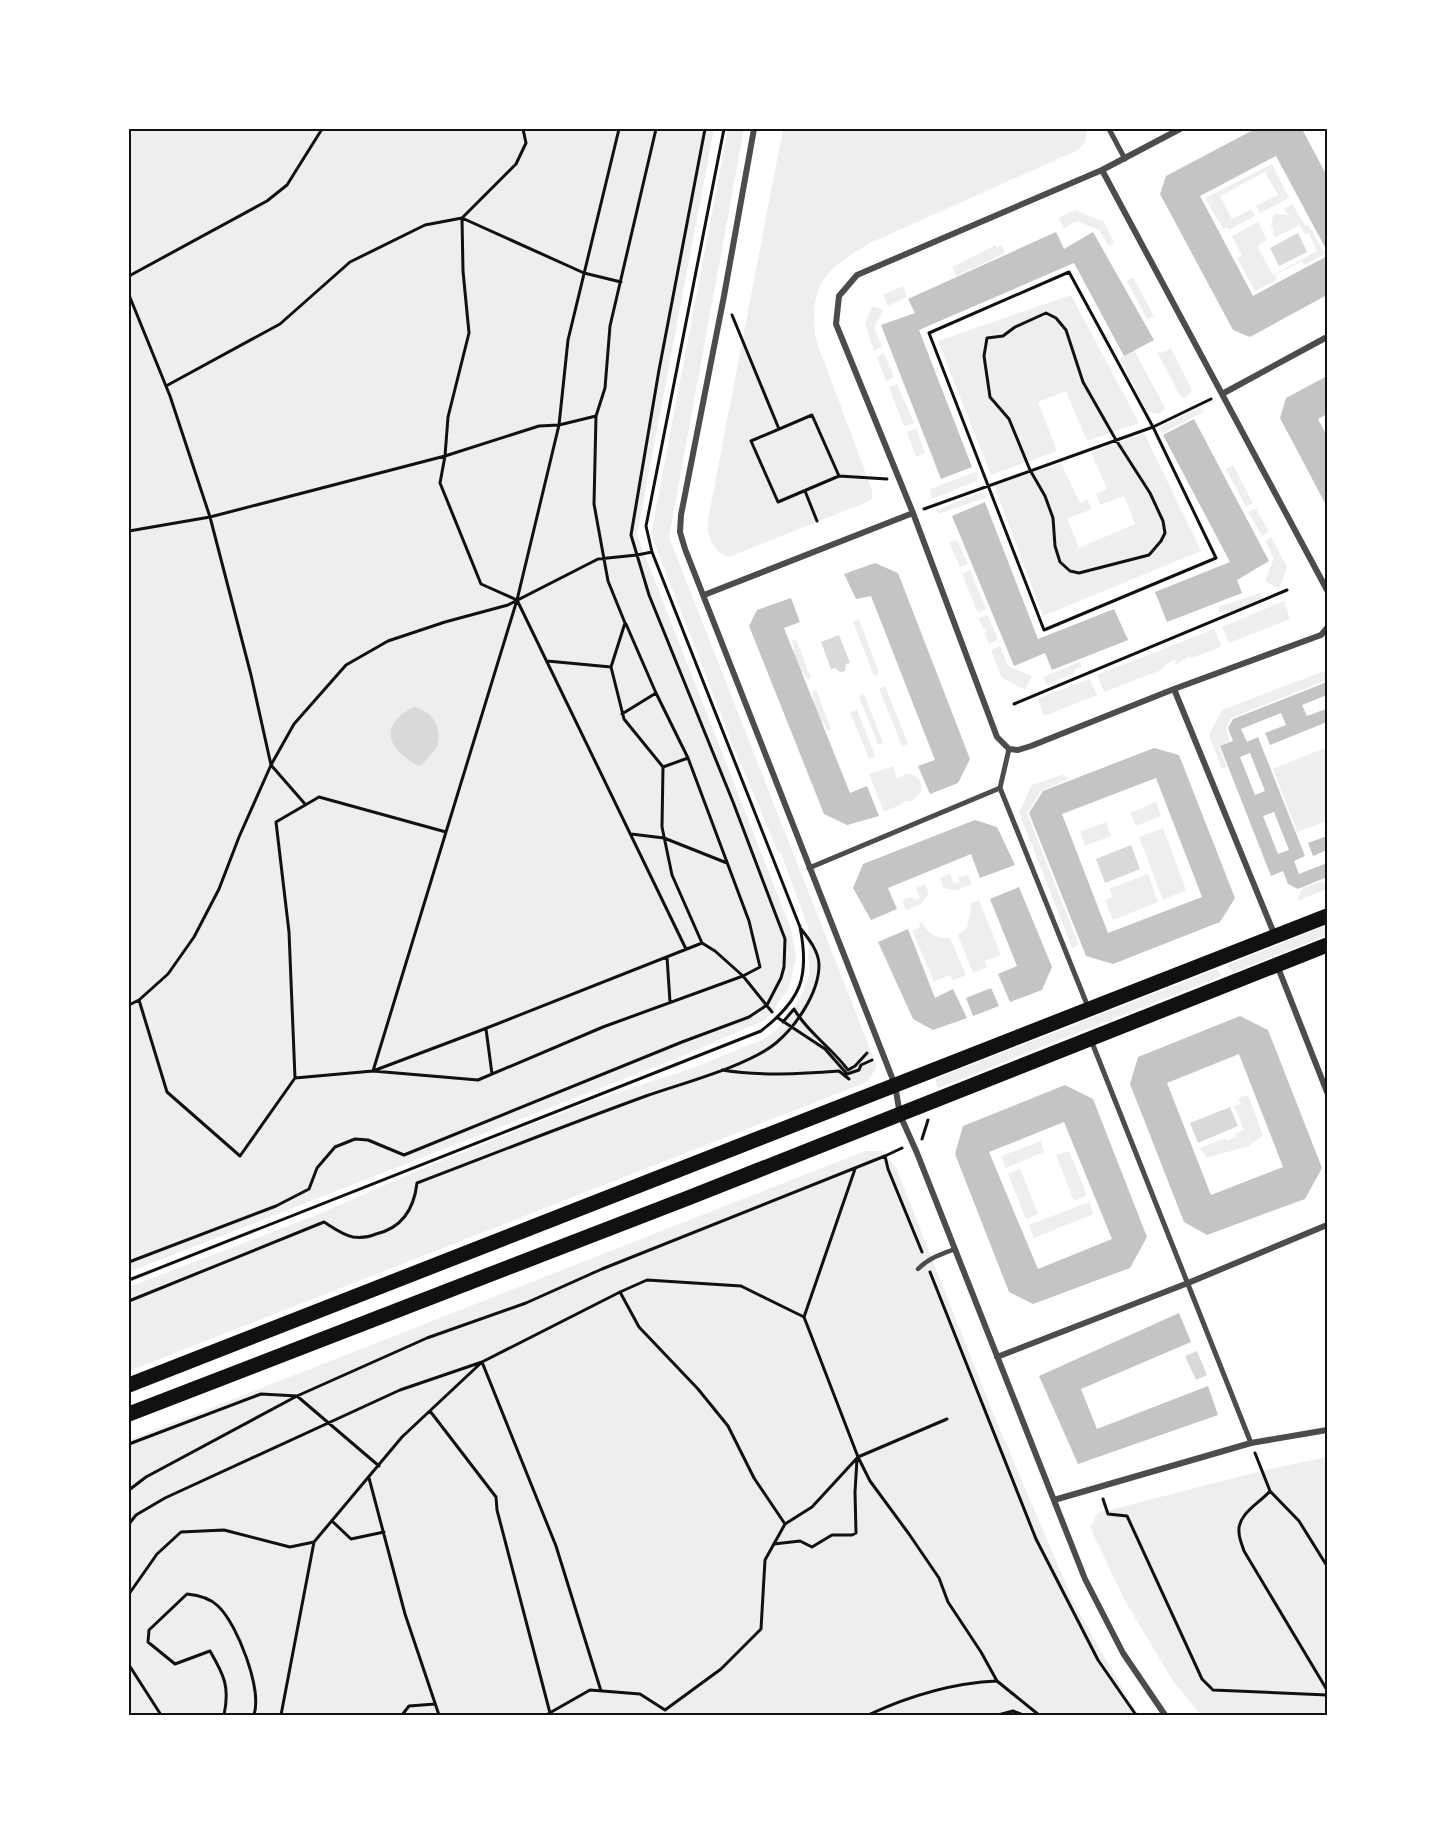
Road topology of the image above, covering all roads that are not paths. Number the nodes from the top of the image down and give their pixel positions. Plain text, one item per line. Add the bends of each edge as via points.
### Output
1 (754, 129) edge
2 (1109, 129) edge
3 (1180, 129) edge
4 (1125, 159) junction
5 (1102, 170) junction
6 (1327, 337) edge
7 (1222, 394) junction
8 (913, 513) junction
9 (1327, 590) edge
10 (704, 595) junction
11 (1327, 628) edge
12 (1174, 689) junction
13 (1009, 749) junction
14 (1000, 788) junction
15 (809, 868) junction
16 (1327, 916) edge
17 (1275, 937) junction
18 (1327, 945) edge
19 (1276, 965) junction
20 (1089, 1009) junction
21 (1090, 1038) junction
22 (896, 1085) junction
23 (1327, 1092) edge
24 (900, 1115) junction
25 (1327, 1225) edge
26 (955, 1249) junction
27 (918, 1269) dead end
28 (1188, 1282) junction
29 (997, 1357) junction
30 (129, 1385) edge
31 (129, 1414) edge
32 (1327, 1430) edge
33 (1251, 1443) junction
34 (1054, 1500) junction
35 (1165, 1715) edge

1 - 10 street via 681,515 680,532
2 - 4 street
3 - 4 street
4 - 5 street
5 - 7 street
5 - 8 street via 857,275 839,296 836,324
6 - 7 street
7 - 9 street
8 - 10 street
8 - 13 street via 997,736
10 - 15 street
11 - 12 street via 1321,634
12 - 13 street via 1031,746
12 - 17 street
13 - 14 street
14 - 15 street
14 - 20 street
15 - 22 street
16 - 17 main road
17 - 20 main road
18 - 19 main road
19 - 21 main road
19 - 23 street
20 - 22 main road
21 - 24 main road
21 - 28 street
22 - 24 street
22 - 30 main road
24 - 26 street
24 - 31 main road
25 - 28 street
26 - 27 lane via 925,1261
26 - 29 street
28 - 29 street
28 - 33 street
29 - 34 street
32 - 33 street
33 - 34 street
34 - 35 street via 1085,1578 1123,1653

